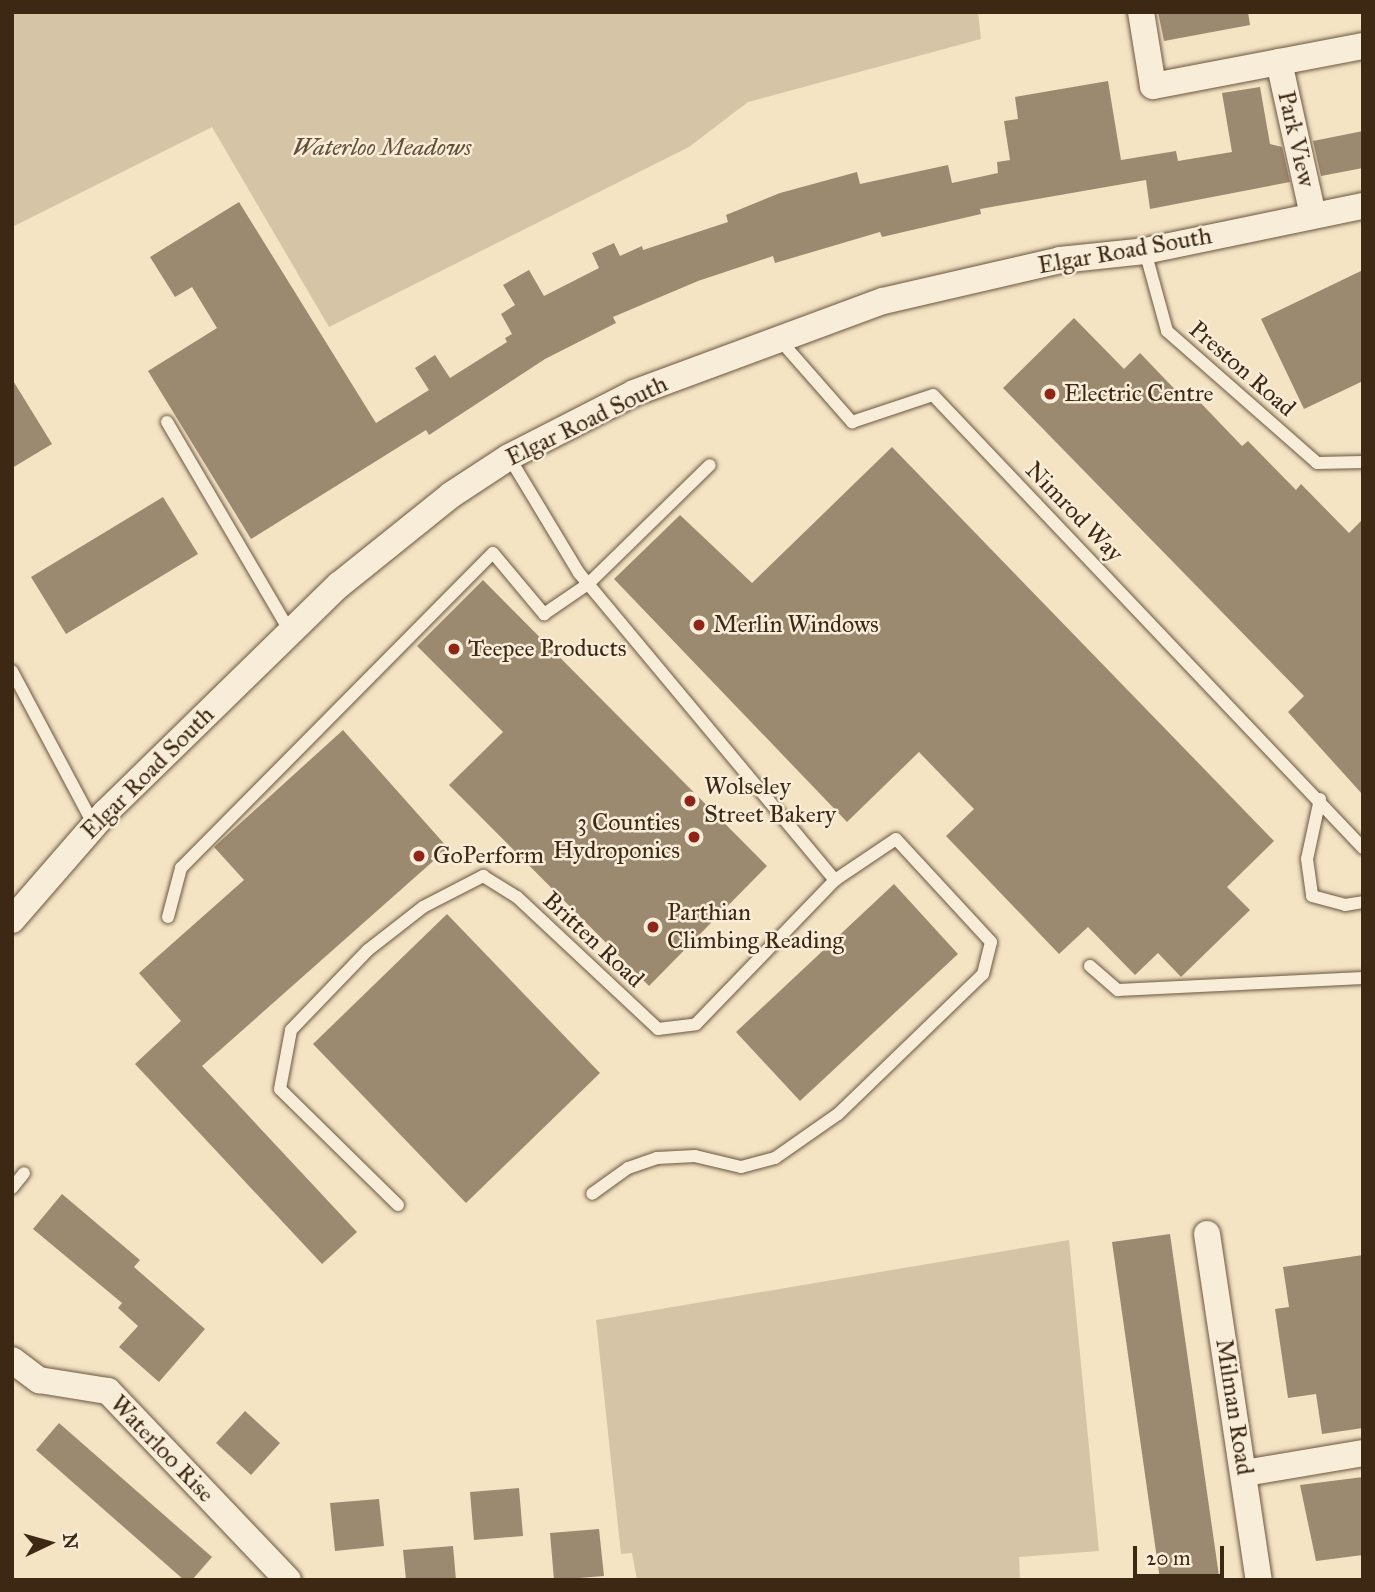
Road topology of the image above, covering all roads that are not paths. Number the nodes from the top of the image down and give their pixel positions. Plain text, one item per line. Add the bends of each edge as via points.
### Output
1 (1141, 12) edge
2 (1363, 46) edge
3 (1279, 62) junction
4 (1363, 206) edge
5 (1313, 215) junction
6 (1146, 251) junction
7 (779, 339) junction
8 (167, 422) dead end
9 (509, 457) junction
10 (1363, 462) edge
11 (710, 465) dead end
12 (588, 584) junction
13 (290, 632) junction
14 (12, 671) edge
15 (1320, 800) junction
16 (94, 825) junction
17 (1363, 848) edge
18 (835, 880) junction
19 (1363, 902) edge
20 (168, 916) dead end
21 (12, 920) edge
22 (1090, 966) dead end
23 (1363, 978) edge
24 (24, 1173) dead end
25 (12, 1188) edge
26 (592, 1194) dead end
27 (398, 1205) dead end
28 (1207, 1234) dead end
29 (12, 1360) edge
30 (1363, 1453) edge
31 (1245, 1473) junction
32 (288, 1580) edge
33 (1259, 1580) edge

1 - 3 street, Park View via 1153,86
2 - 3 street, Park View
3 - 5 street, Park View
4 - 5 street, Elgar Road South
5 - 6 street, Elgar Road South
6 - 7 street, Elgar Road South via 1060,260 883,301
6 - 10 lane, Preston Road via 1167,331 1317,463
7 - 9 street, Elgar Road South via 634,393
7 - 15 lane, Nimrod Way via 852,422 933,395
8 - 13 lane
9 - 12 lane
9 - 13 street, Elgar Road South via 451,495 339,585
11 - 12 lane
12 - 18 lane
12 - 20 lane via 544,614 493,553 367,674 181,868
13 - 16 street, Elgar Road South
14 - 16 lane
15 - 17 lane, Nimrod Way
15 - 19 lane via 1307,859 1312,896 1345,905
16 - 21 street, Elgar Road South
18 - 26 lane, Britten Road via 896,839 990,942 983,974 838,1114 775,1158 741,1167 695,1156 657,1158 628,1168
18 - 27 lane, Britten Road via 696,1024 658,1029 517,897 483,876 423,907 368,950 291,1030 281,1089
22 - 23 lane via 1118,990
24 - 25 lane
28 - 31 street, Milman Road
29 - 32 street, Waterloo Rise via 38,1380 108,1391
30 - 31 street
31 - 33 street, Milman Road

